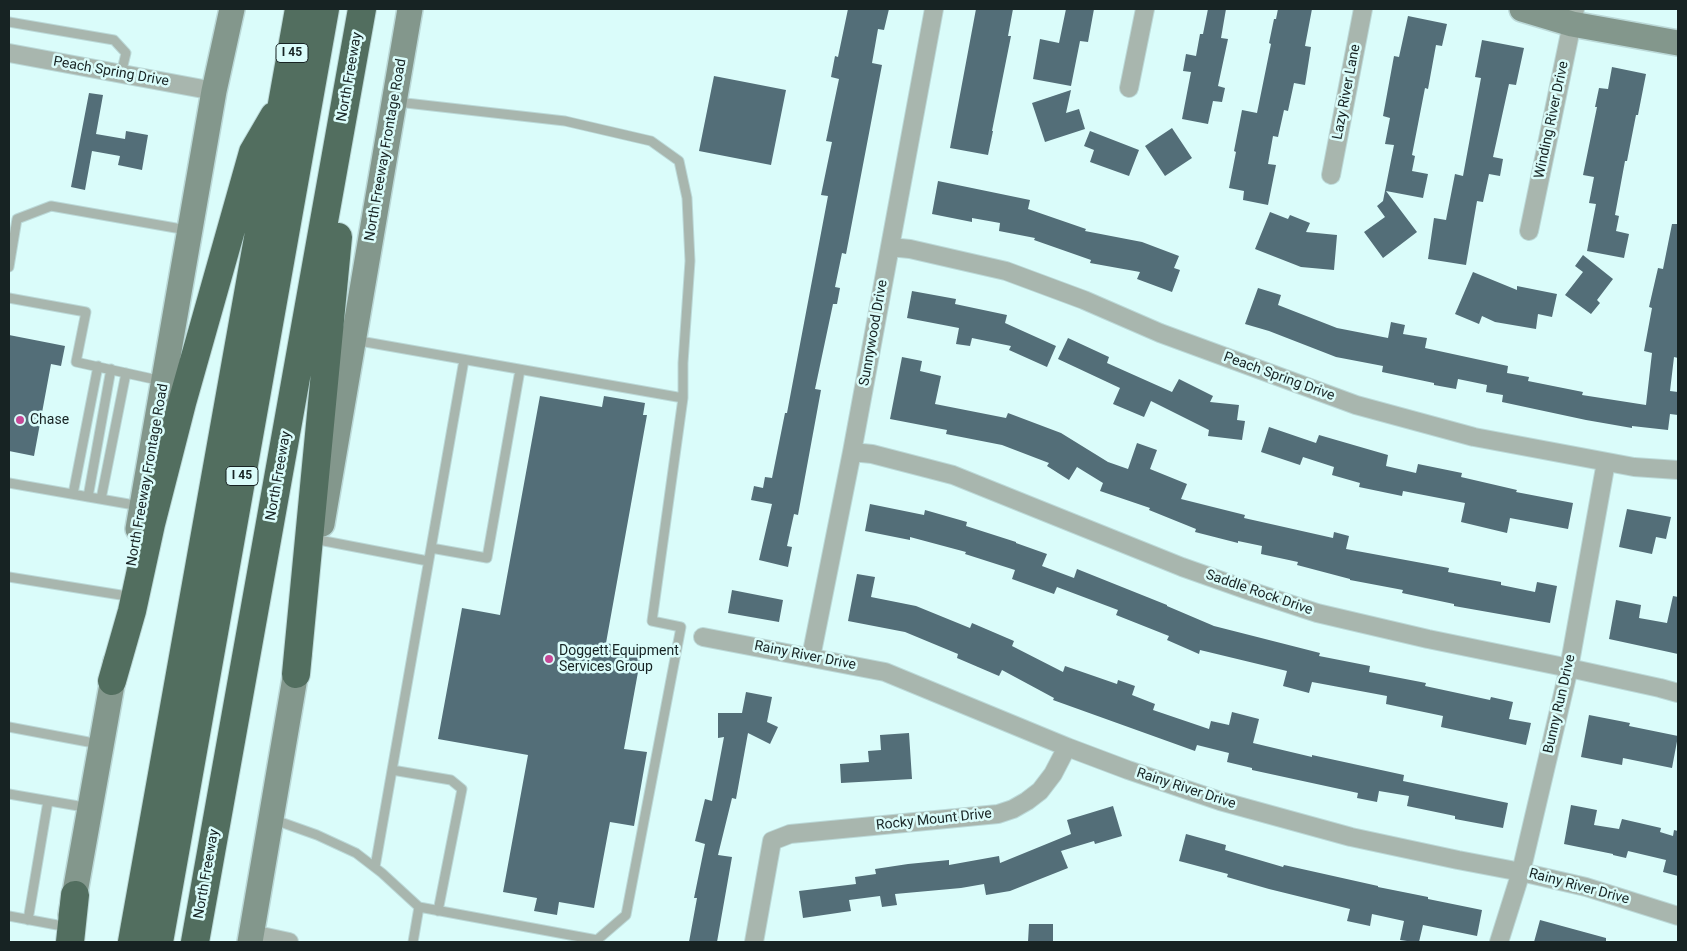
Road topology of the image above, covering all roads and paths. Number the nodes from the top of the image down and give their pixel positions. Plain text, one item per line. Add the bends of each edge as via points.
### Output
1 (232, 9) edge
2 (299, 9) edge
3 (325, 9) edge
4 (362, 9) edge
5 (410, 9) edge
6 (934, 9) edge
7 (1145, 9) edge
8 (1363, 9) edge
9 (1522, 9) edge
10 (1574, 16) edge
11 (9, 22) edge
12 (357, 38) junction
13 (1678, 43) edge
14 (9, 53) edge
15 (121, 74) junction
16 (1128, 88) dead end
17 (214, 91) junction
18 (284, 97) junction
19 (394, 102) junction
20 (1331, 175) dead end
21 (190, 230) junction
22 (1528, 231) dead end
23 (890, 247) junction
24 (9, 267) edge
25 (9, 298) edge
26 (353, 340) junction
27 (464, 360) junction
28 (98, 366) junction
29 (112, 370) junction
30 (520, 370) junction
31 (126, 373) junction
32 (164, 381) junction
33 (683, 398) junction
34 (852, 452) junction
35 (1606, 462) junction
36 (1678, 470) edge
37 (9, 483) edge
38 (73, 494) junction
39 (88, 497) junction
40 (100, 499) junction
41 (142, 507) junction
42 (319, 540) junction
43 (431, 548) junction
44 (428, 561) junction
45 (9, 577) edge
46 (127, 596) junction
47 (703, 637) dead end
48 (811, 657) junction
49 (1569, 668) junction
50 (296, 674) junction
51 (112, 681) junction
52 (1678, 693) edge
53 (9, 727) edge
54 (101, 745) junction
55 (1067, 747) junction
56 (392, 770) junction
57 (9, 794) edge
58 (48, 801) junction
59 (90, 808) junction
60 (271, 818) junction
61 (374, 867) junction
62 (1521, 872) junction
63 (75, 894) joint
64 (419, 907) junction
65 (438, 911) junction
66 (9, 916) edge
67 (1678, 916) edge
68 (28, 920) junction
69 (68, 937) edge
70 (251, 938) edge
71 (132, 942) edge
72 (159, 942) edge
73 (195, 942) edge
74 (290, 942) edge
75 (413, 942) edge
76 (754, 942) edge
77 (1499, 942) edge

1 - 17 main road, North Freeway Frontage Road
2 - 18 highway, I 45
3 - 72 highway, I 45
4 - 12 highway, North Freeway / I 45
5 - 19 main road, North Freeway Frontage Road
6 - 23 street, Sunnywood Drive
7 - 16 street
8 - 20 street, Lazy River Lane
9 - 10 main road
10 - 13 main road
10 - 22 street, Winding River Drive
11 - 15 lane via 114,40 126,53
12 - 50 highway
12 - 73 highway, North Freeway / I 45
14 - 15 street, Peach Spring Drive
15 - 17 street, Peach Spring Drive
17 - 21 main road, North Freeway Frontage Road
18 - 51 highway via 254,152 182,403
18 - 71 highway, I 45
19 - 26 main road, North Freeway Frontage Road
19 - 33 lane via 565,121 651,142 678,161 688,198 690,261
21 - 24 lane via 51,206 17,219
21 - 32 main road, North Freeway Frontage Road
23 - 34 street, Sunnywood Drive
23 - 35 street, Peach Spring Drive via 1006,271 1160,333 1356,405 1474,437
25 - 28 lane via 86,312 76,362
26 - 27 lane
26 - 42 main road, North Freeway Frontage Road
27 - 30 lane
27 - 43 lane
28 - 29 lane
28 - 38 lane
29 - 31 lane
29 - 39 lane
30 - 33 lane
30 - 43 lane via 486,558
31 - 32 lane
31 - 40 lane
32 - 41 main road, North Freeway Frontage Road
33 - 65 lane via 652,621 681,627 626,915 597,940
34 - 48 street, Sunnywood Drive
34 - 49 street, Saddle Rock Drive via 953,475 1182,567 1317,613
35 - 36 street, Peach Spring Drive
35 - 49 street, Bunny Run Drive
37 - 38 lane
38 - 39 lane
39 - 40 lane
40 - 41 lane
41 - 46 main road, North Freeway Frontage Road
42 - 44 lane
42 - 50 main road, North Freeway Frontage Road
43 - 44 lane
44 - 56 lane
45 - 46 lane
46 - 51 main road, North Freeway Frontage Road
47 - 48 street, Rainy River Drive
48 - 55 street, Rainy River Drive via 885,672
49 - 52 street, Saddle Rock Drive
49 - 62 street, Bunny Run Drive
50 - 60 main road, North Freeway Frontage Road
51 - 54 main road, North Freeway Frontage Road
53 - 54 lane
54 - 59 main road, North Freeway Frontage Road
55 - 62 street, Rainy River Drive via 1270,816 1351,837
55 - 76 street, Rocky Mount Drive via 1040,792 1013,809 998,814 790,834 772,841
56 - 61 lane
56 - 65 lane via 451,780 462,789
57 - 58 lane
58 - 59 lane
58 - 68 lane
59 - 63 main road, North Freeway Frontage Road
60 - 61 lane via 356,853
60 - 70 main road, North Freeway Frontage Road
61 - 64 lane
62 - 67 street, Rainy River Drive via 1586,887
62 - 77 street, Bunny Run Drive
63 - 69 highway
64 - 65 lane
64 - 75 lane
66 - 68 lane
68 - 69 lane
70 - 74 street

